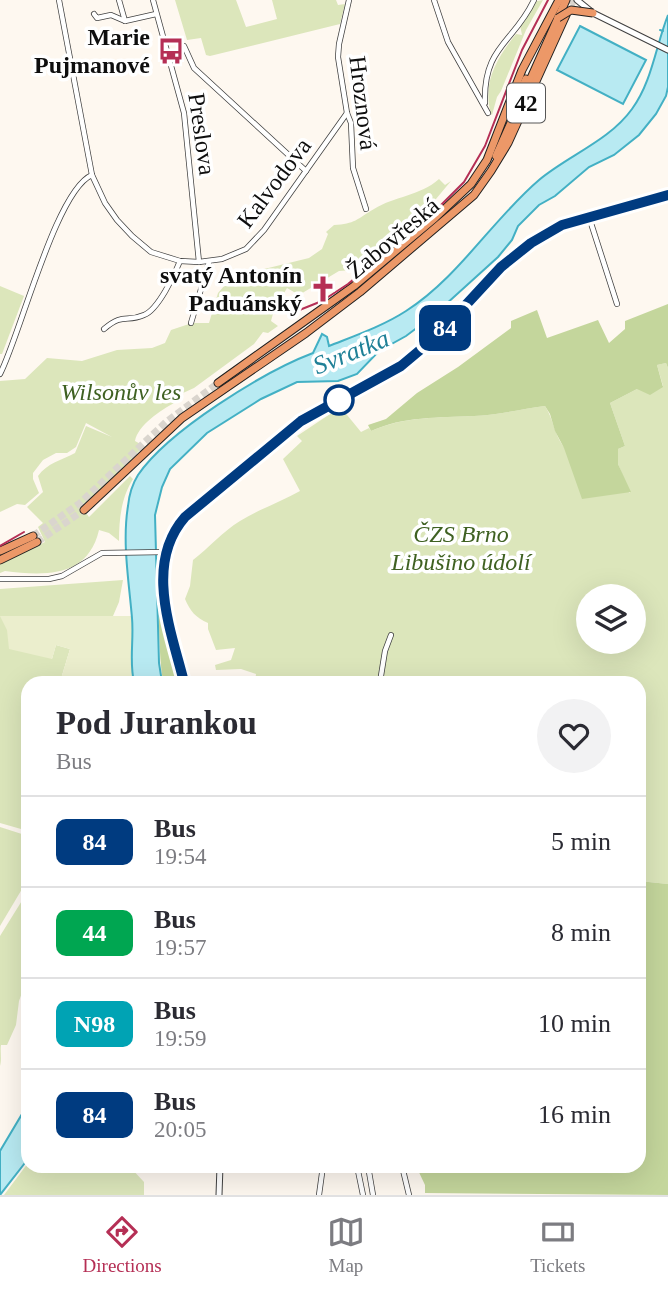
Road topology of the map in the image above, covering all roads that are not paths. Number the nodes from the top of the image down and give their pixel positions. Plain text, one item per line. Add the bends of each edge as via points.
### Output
1 (60, 0) edge
2 (152, 0) edge
3 (349, 0) edge
4 (434, 0) edge
5 (534, 0) edge
6 (559, 0) edge
7 (566, 0) edge
8 (577, 0) edge
9 (120, 1) edge
10 (156, 13) junction
11 (94, 14) dead end
12 (596, 15) junction
13 (562, 16) junction
14 (125, 21) junction
15 (548, 38) junction
16 (184, 46) dead end
17 (668, 50) edge
18 (347, 113) junction
19 (493, 146) junction
20 (306, 171) junction
21 (92, 175) junction
22 (480, 188) junction
23 (668, 195) edge
24 (366, 209) dead end
25 (589, 217) junction
26 (180, 261) junction
27 (199, 262) junction
28 (209, 262) junction
29 (617, 304) dead end
30 (191, 323) dead end
31 (104, 329) dead end
32 (0, 374) edge
33 (218, 383) tunnel mouth
34 (84, 510) tunnel mouth
35 (0, 551) edge
36 (165, 552) junction
37 (0, 560) edge
38 (0, 579) edge
39 (391, 635) dead end
40 (183, 676) edge
41 (381, 676) edge
42 (219, 1173) edge
43 (322, 1173) edge
44 (358, 1173) edge
45 (369, 1173) edge
46 (404, 1173) edge
47 (219, 1195) edge
48 (319, 1195) edge
49 (363, 1195) edge
50 (373, 1195) edge
51 (409, 1195) edge

1 - 21 street, Kalvodova
2 - 10 street, Preslova
3 - 18 street, Hroznová via 338,57
4 - 5 street via 461,69 487,110 487,71
6 - 19 highway, Žabovřeská / 42 via 522,70
7 - 13 highway, 42
8 - 12 street
9 - 14 street
10 - 14 street
10 - 27 street, Preslova via 184,113
11 - 14 street
12 - 13 highway, bridge via 571,10
12 - 17 street
13 - 15 highway, 42
13 - 22 highway, Žabovřeská / 42 via 508,143
15 - 19 highway, 42
15 - 22 highway, 42
16 - 20 street via 194,68
18 - 20 street, Kalvodova
18 - 24 street, Hroznová via 353,168
19 - 33 highway, Žabovřeská / 42 via 471,184 435,218 339,299
20 - 28 street, Kalvodova via 256,240 234,255
21 - 26 street, Kalvodova via 105,203 132,236 151,252
21 - 32 street via 84,178 61,216
22 - 34 highway, Žabovřeská / 42 via 360,292 170,427
23 - 25 street
25 - 29 street
25 - 36 street via 562,225 512,257 438,335 401,366 288,430 185,517
26 - 27 street, Kalvodova
26 - 31 street via 151,311 116,319
27 - 28 street, Kalvodova
28 - 30 street
35 - 37 highway via 35,539
36 - 38 street via 97,555 62,576
36 - 40 street via 164,597
39 - 41 street
42 - 47 street
43 - 48 street
44 - 49 street
45 - 50 street
46 - 51 street

